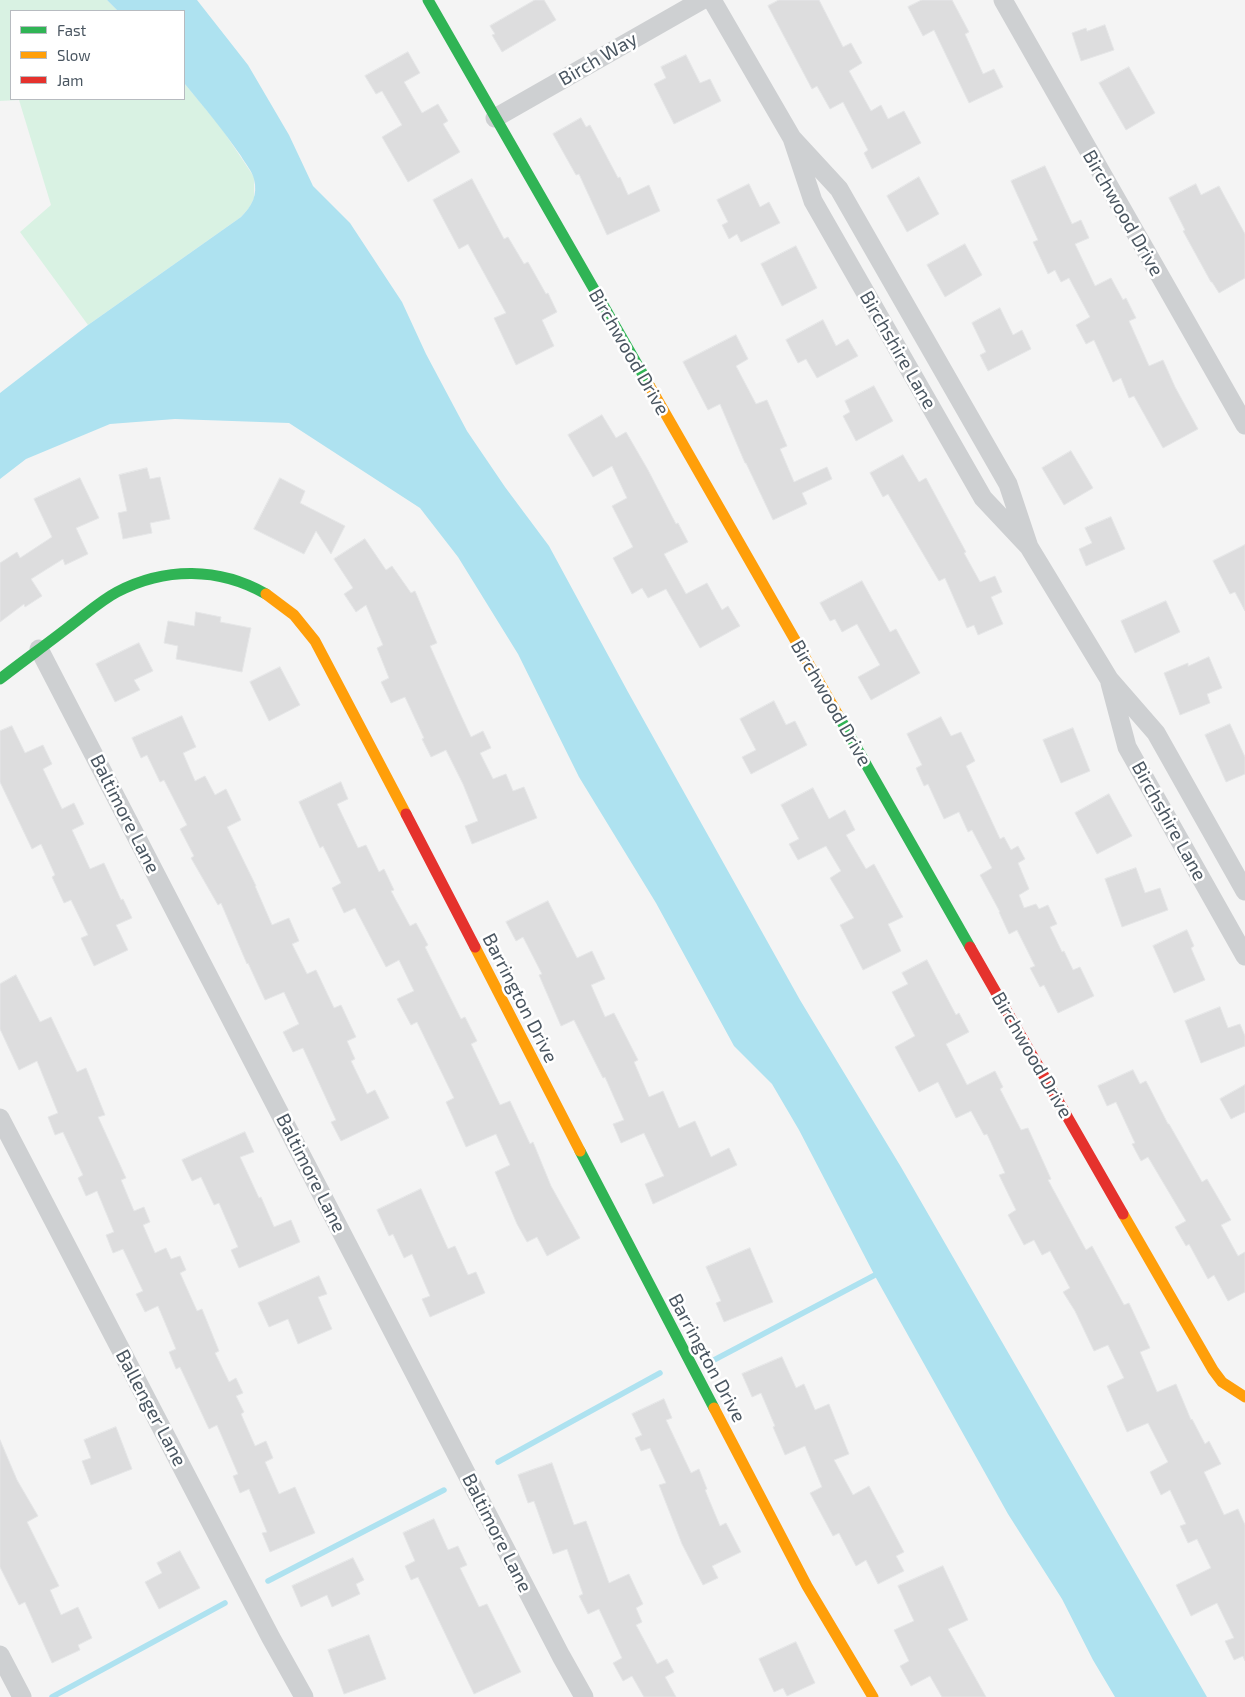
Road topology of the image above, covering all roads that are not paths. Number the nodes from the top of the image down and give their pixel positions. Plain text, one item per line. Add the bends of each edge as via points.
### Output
1 (428, 0) edge
2 (702, 0) edge
3 (712, 0) edge
4 (1003, 0) edge
5 (495, 118) junction
6 (792, 138) junction
7 (1245, 425) edge
8 (1029, 547) junction
9 (39, 649) junction
10 (0, 679) edge
11 (1109, 679) junction
12 (1245, 891) edge
13 (1245, 956) edge
14 (0, 1118) edge
15 (1245, 1397) edge
16 (0, 1655) edge
17 (22, 1697) edge
18 (304, 1697) edge
19 (584, 1697) edge
20 (873, 1697) edge

1 - 5 street, Birchwood Drive
2 - 5 street, Birch Way
3 - 6 street, Birchshire Lane
4 - 7 street, Birchwood Drive
5 - 15 street, Birchwood Drive via 1213,1370 1222,1382
6 - 8 street, Birchshire Lane via 839,189 1008,484
6 - 8 street, Birchshire Lane via 813,201 983,498
8 - 11 street, Birchshire Lane
9 - 10 street, Barrington Drive
9 - 19 street, Baltimore Lane
9 - 20 street, Barrington Drive via 122,589 144,579 175,573 235,578 273,598 306,628 325,658 807,1586
11 - 12 street, Birchshire Lane via 1156,733
11 - 13 street, Birchshire Lane via 1127,747
14 - 18 street, Ballenger Lane
16 - 17 street

